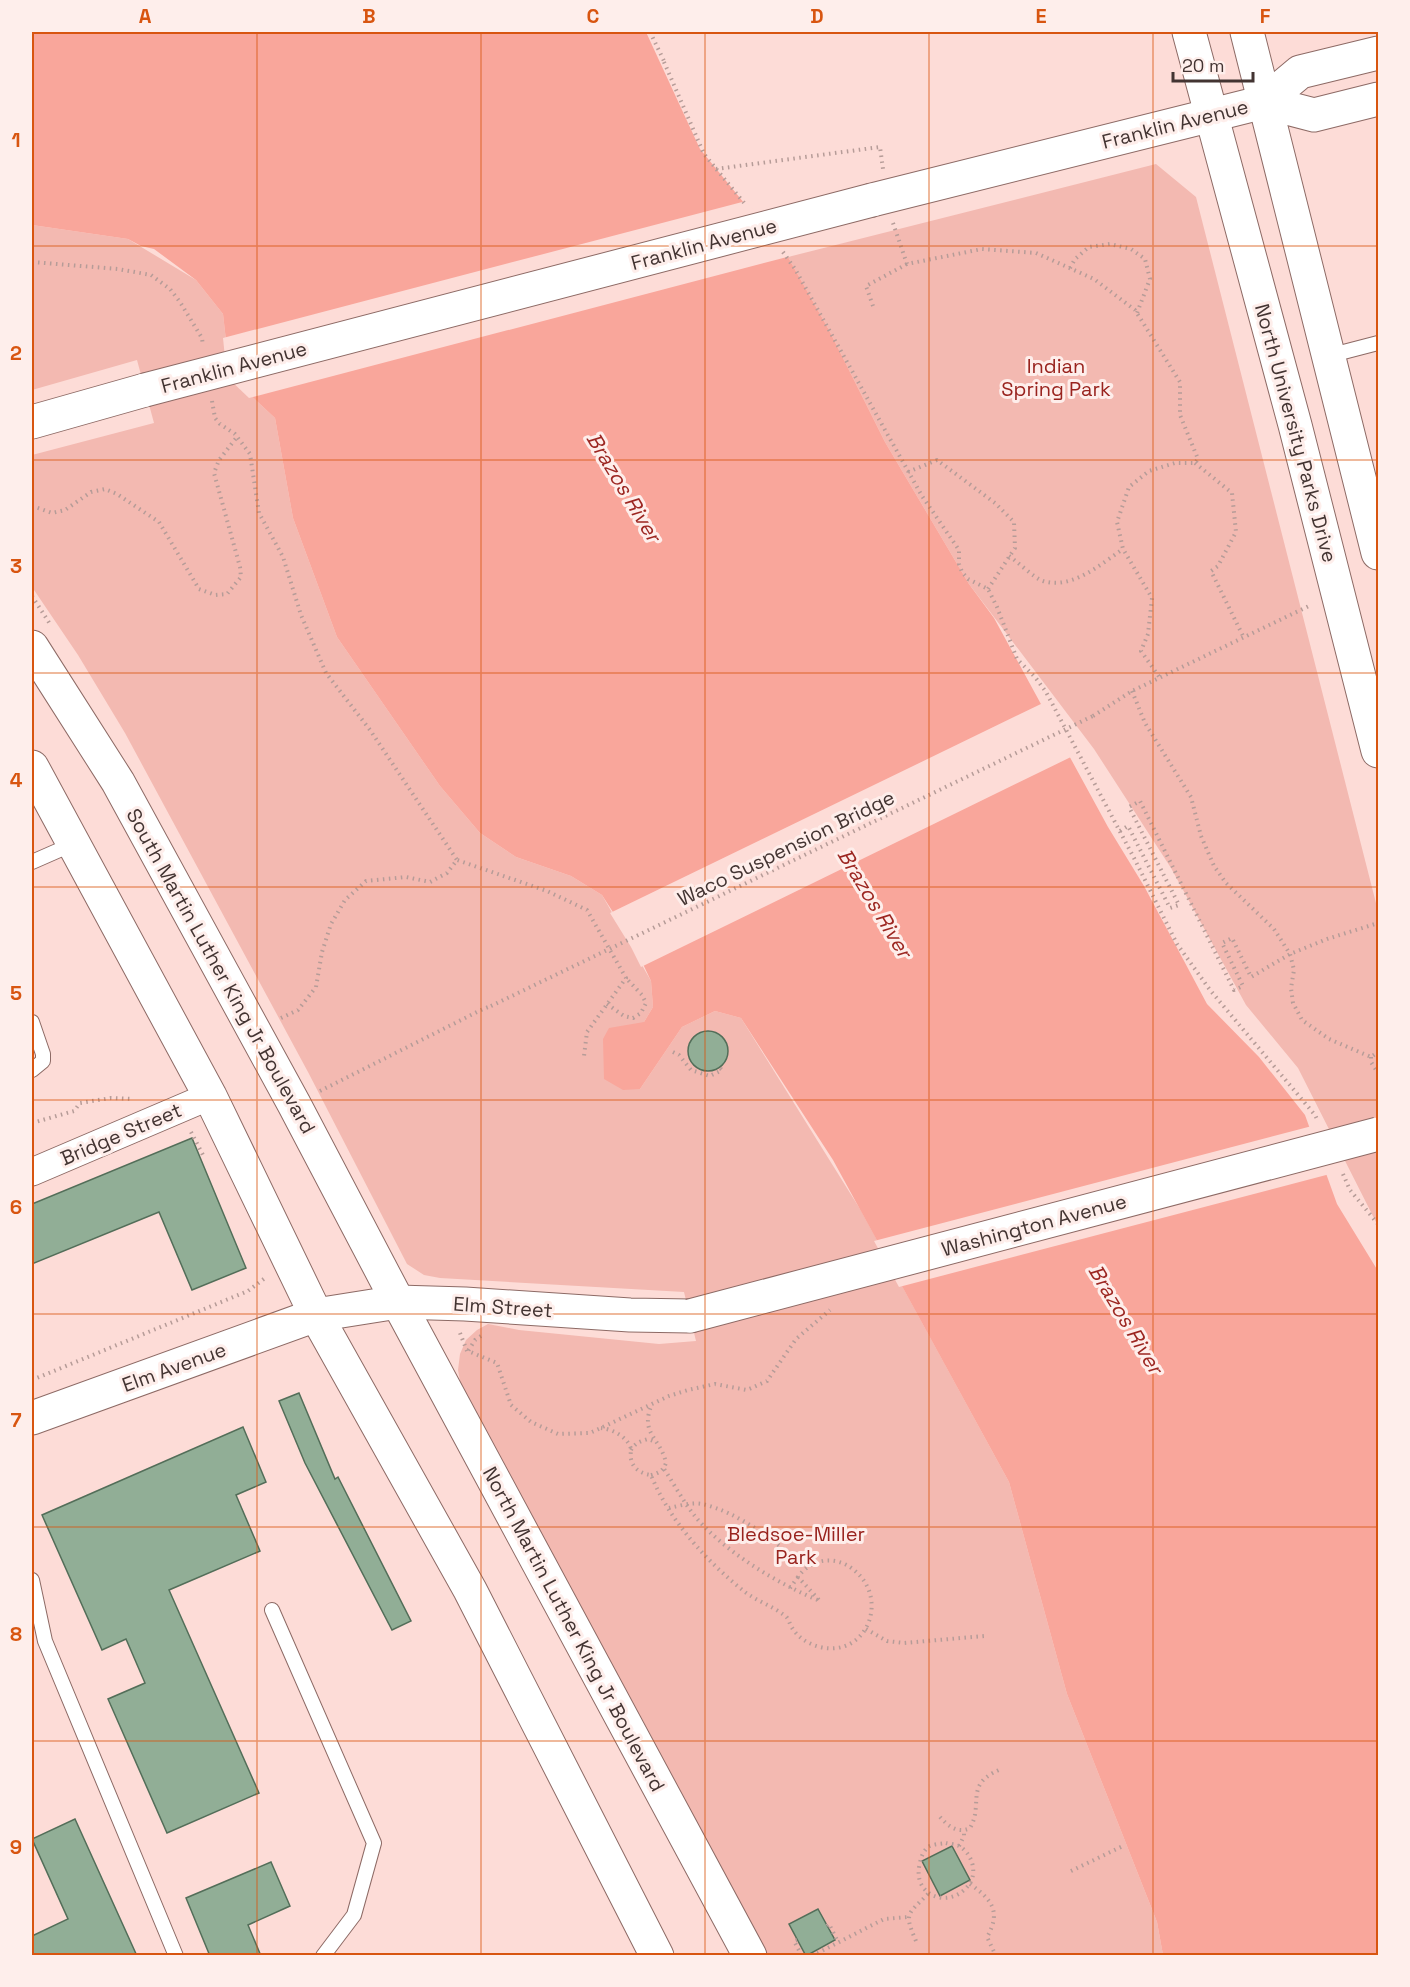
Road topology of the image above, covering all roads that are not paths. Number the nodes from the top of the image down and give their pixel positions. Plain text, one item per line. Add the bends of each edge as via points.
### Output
1 (1189, 32) edge
2 (1247, 32) edge
3 (1378, 53) edge
4 (1378, 99) edge
5 (1264, 102) junction
6 (1211, 115) junction
7 (1378, 343) edge
8 (1328, 356) junction
9 (32, 422) edge
10 (1378, 554) edge
11 (44, 639) edge
12 (1378, 751) edge
13 (32, 767) edge
14 (73, 844) junction
15 (32, 862) edge
16 (32, 1022) edge
17 (32, 1070) edge
18 (210, 1096) junction
19 (1378, 1134) edge
20 (32, 1172) edge
21 (398, 1302) junction
22 (316, 1315) junction
23 (690, 1316) joint
24 (32, 1418) edge
25 (32, 1580) edge
26 (272, 1610) dead end
27 (176, 1956) edge
28 (323, 1956) edge
29 (657, 1956) edge
30 (750, 1956) edge

1 - 6 main road, North University Parks Drive
2 - 5 main road
3 - 5 main road, Franklin Avenue via 1300,72
4 - 5 main road, Franklin Avenue via 1314,115
5 - 6 main road, Franklin Avenue
5 - 8 main road
6 - 9 main road, Franklin Avenue, bridge via 885,211 145,390
6 - 12 main road, North University Parks Drive
7 - 8 lane
8 - 10 main road
11 - 21 main road, South Martin Luther King Jr Boulevard
13 - 14 main road
14 - 15 lane
14 - 18 main road
16 - 17 lane via 43,1060
18 - 20 street, Bridge Street
18 - 22 main road
19 - 23 main road, Washington Avenue, bridge
21 - 22 main road, Elm Street
21 - 23 main road, Elm Street
21 - 30 main road, North Martin Luther King Jr Boulevard
22 - 24 main road, Elm Avenue
22 - 29 main road via 470,1590
25 - 27 lane via 45,1641
26 - 28 lane via 374,1843 354,1915

